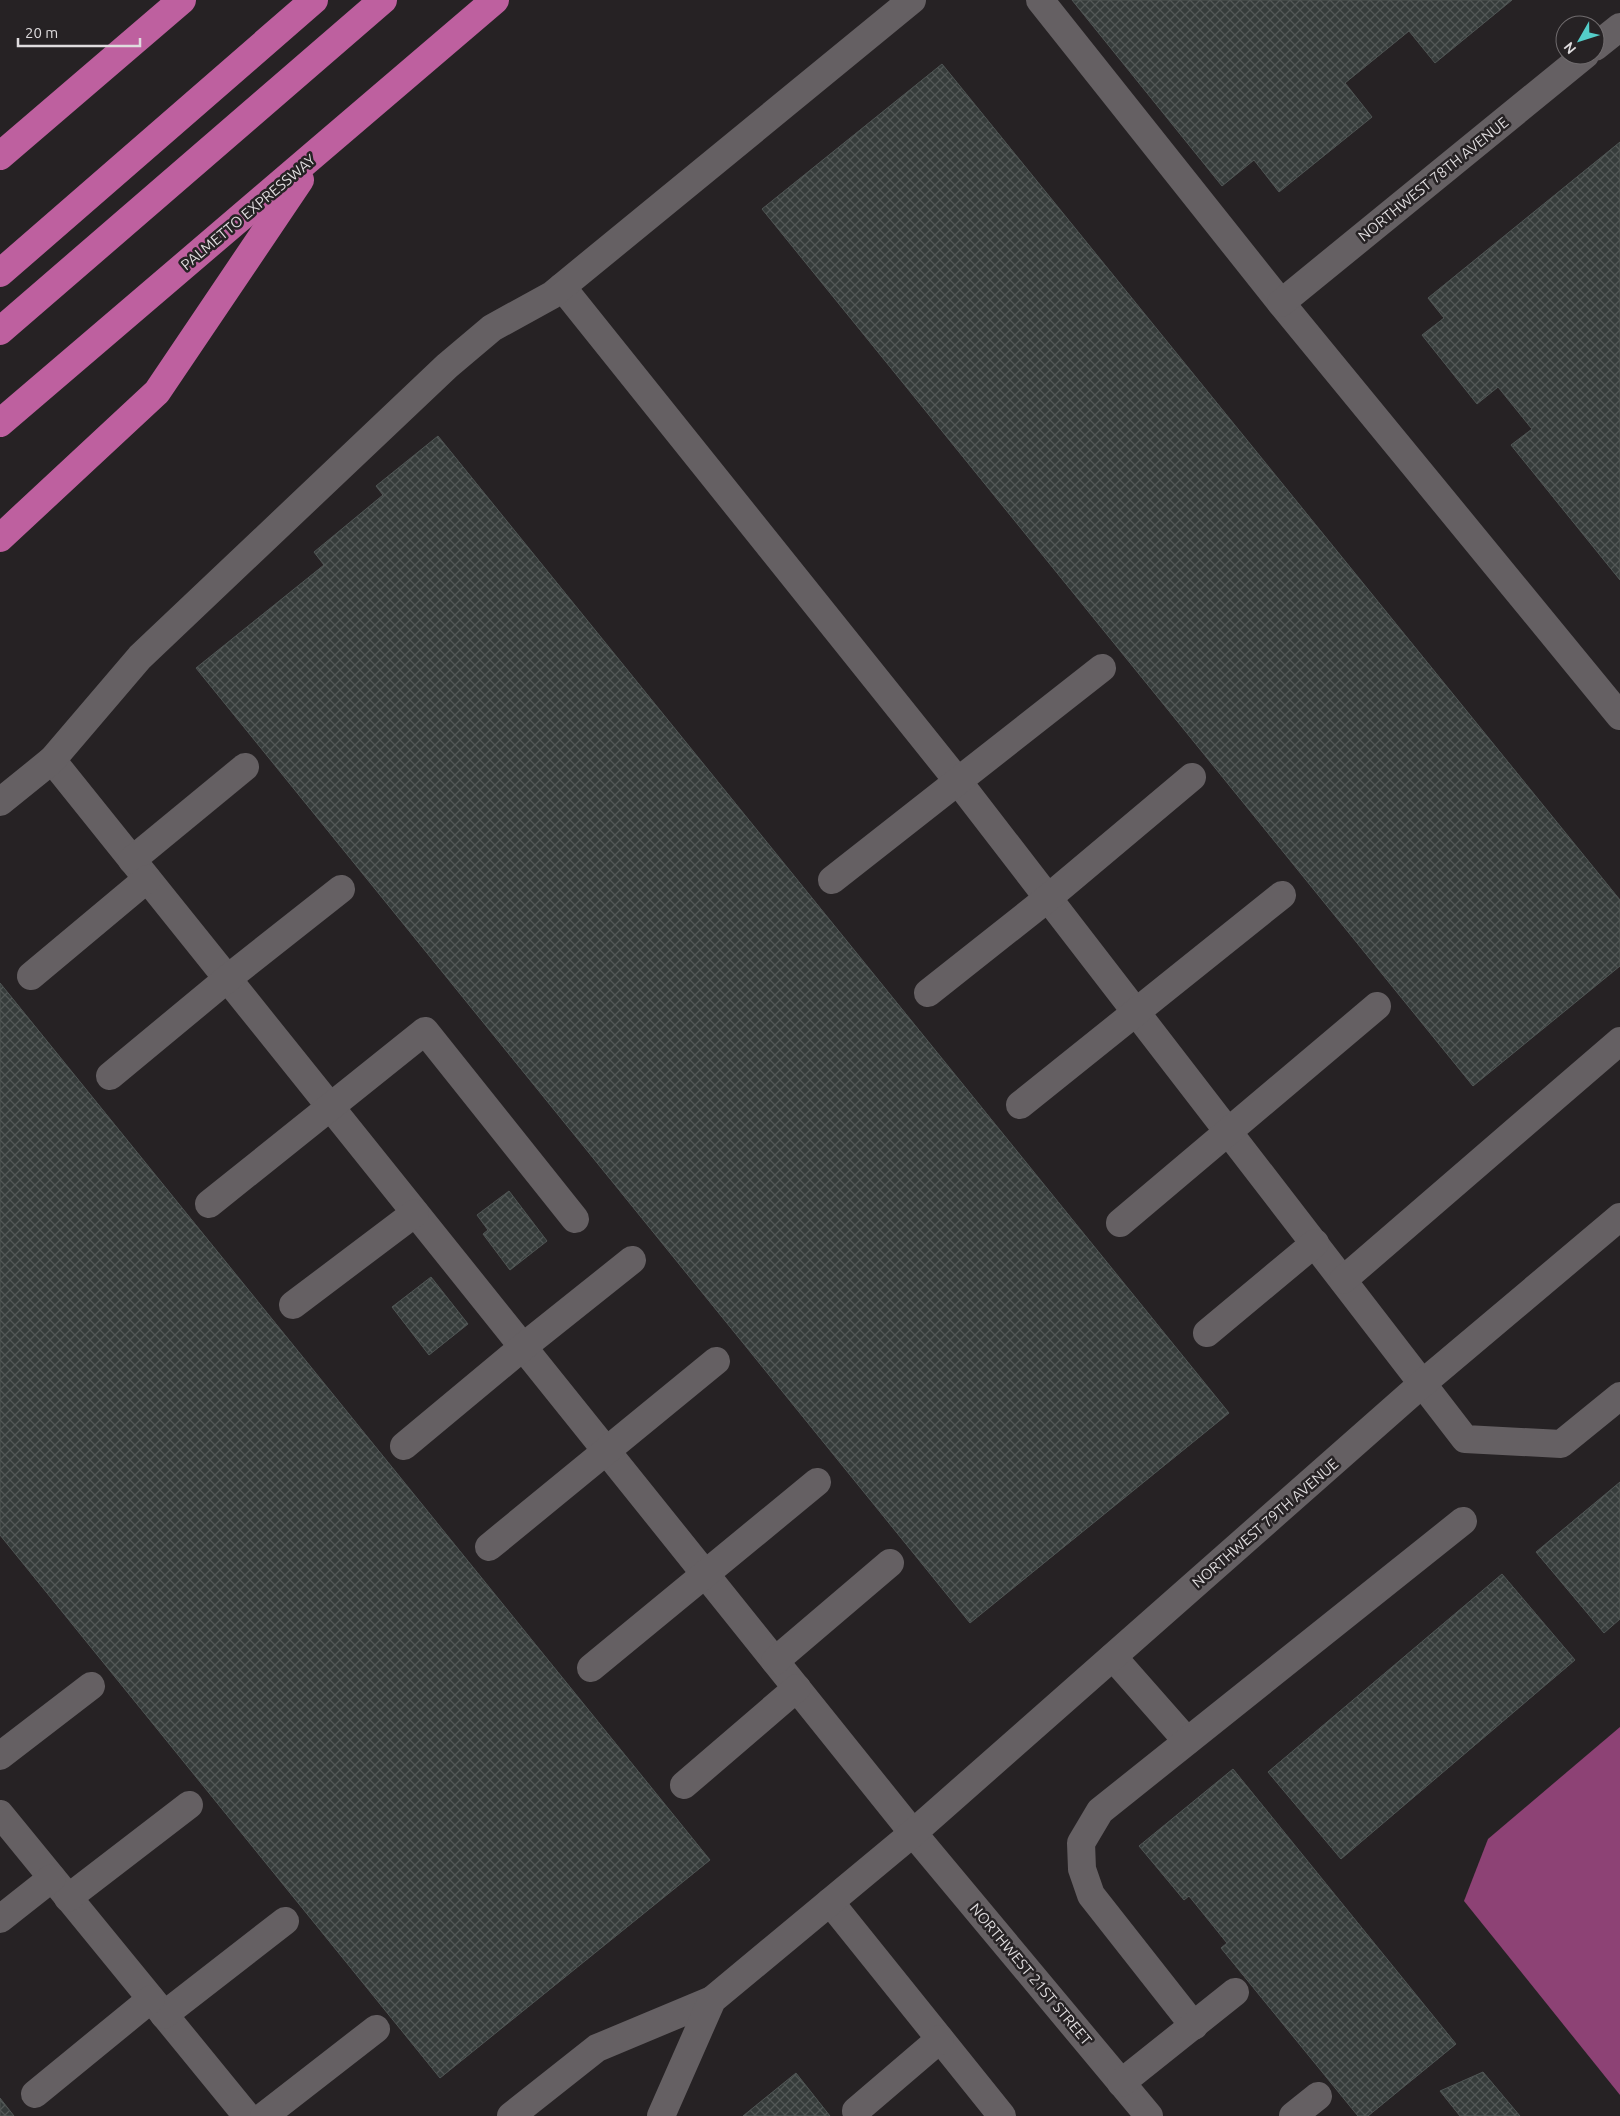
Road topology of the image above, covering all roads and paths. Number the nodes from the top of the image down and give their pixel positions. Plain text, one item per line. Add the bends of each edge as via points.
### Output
1 (182, 0) edge
2 (314, 0) edge
3 (382, 0) edge
4 (495, 0) edge
5 (912, 0) edge
6 (1040, 0) edge
7 (1620, 27) edge
8 (1605, 39) edge
9 (1573, 65) edge
10 (319, 152) junction
11 (0, 156) edge
12 (0, 273) edge
13 (562, 287) junction
14 (1280, 303) junction
15 (0, 331) edge
16 (0, 423) edge
17 (0, 538) edge
18 (1102, 668) dead end
19 (1620, 716) edge
20 (52, 760) junction
21 (245, 767) dead end
22 (1192, 777) dead end
23 (957, 780) junction
24 (0, 802) edge
25 (139, 869) junction
26 (832, 880) dead end
27 (342, 889) dead end
28 (1282, 896) dead end
29 (1048, 898) junction
30 (30, 976) dead end
31 (227, 979) junction
32 (928, 993) dead end
33 (1377, 1006) dead end
34 (1137, 1012) junction
35 (1620, 1041) edge
36 (110, 1076) dead end
37 (1020, 1105) dead end
38 (329, 1106) junction
39 (1229, 1131) junction
40 (208, 1204) dead end
41 (415, 1213) junction
42 (575, 1219) dead end
43 (1120, 1223) dead end
44 (1616, 1228) edge
45 (1315, 1243) junction
46 (632, 1260) dead end
47 (1343, 1280) junction
48 (292, 1305) dead end
49 (1208, 1333) dead end
50 (522, 1347) junction
51 (716, 1361) dead end
52 (1423, 1384) junction
53 (1620, 1396) edge
54 (404, 1446) dead end
55 (607, 1452) junction
56 (816, 1482) dead end
57 (1463, 1521) dead end
58 (489, 1548) dead end
59 (890, 1563) dead end
60 (705, 1573) junction
61 (1113, 1657) junction
62 (775, 1661) junction
63 (591, 1668) dead end
64 (91, 1686) dead end
65 (797, 1688) junction
66 (1187, 1741) junction
67 (0, 1756) edge
68 (684, 1785) dead end
69 (189, 1805) dead end
70 (0, 1814) edge
71 (913, 1833) junction
72 (60, 1888) junction
73 (830, 1902) junction
74 (0, 1919) edge
75 (285, 1922) dead end
76 (1235, 1992) dead end
77 (712, 2000) junction
78 (158, 2007) junction
79 (1194, 2026) junction
80 (376, 2029) dead end
81 (940, 2039) junction
82 (1121, 2083) junction
83 (35, 2094) dead end
84 (1318, 2096) dead end
85 (856, 2111) dead end
86 (247, 2114) edge
87 (511, 2116) edge
88 (661, 2116) edge
89 (1002, 2116) edge
90 (1149, 2116) edge
91 (1293, 2116) edge

1 - 11 highway
2 - 12 highway
3 - 15 highway
4 - 10 highway, PALMETTO EXPRESSWAY
5 - 13 street
6 - 14 street
7 - 8 street
9 - 14 street, NORTHWEST 78TH AVENUE
10 - 16 highway, PALMETTO EXPRESSWAY
10 - 17 highway via 157,392
13 - 20 street via 492,328 441,372 140,657
13 - 23 street
14 - 19 street
18 - 23 street
20 - 24 street
20 - 25 street, NORTHWEST 21ST STREET
21 - 25 street
22 - 29 street
23 - 26 street
23 - 29 street
25 - 30 street
25 - 31 street, NORTHWEST 21ST STREET
27 - 31 street
28 - 34 street
29 - 32 street
29 - 34 street
31 - 36 street
31 - 38 street, NORTHWEST 21ST STREET
33 - 39 street
34 - 37 street
34 - 39 street
35 - 47 street
38 - 40 street
38 - 41 street, NORTHWEST 21ST STREET
38 - 42 street via 425,1031
39 - 43 street
39 - 45 street
41 - 48 street
41 - 50 street, NORTHWEST 21ST STREET
44 - 52 street, NORTHWEST 79TH AVENUE
45 - 47 street
45 - 49 street
46 - 50 street
47 - 52 street
50 - 54 street
50 - 55 street, NORTHWEST 21ST STREET
51 - 55 street
52 - 53 street via 1465,1439 1562,1444
52 - 61 street, NORTHWEST 79TH AVENUE
55 - 58 street
55 - 60 street, NORTHWEST 21ST STREET
56 - 60 street
57 - 66 street
59 - 62 street
60 - 62 street, NORTHWEST 21ST STREET
60 - 63 street
61 - 66 street
61 - 71 street, NORTHWEST 79TH AVENUE
62 - 65 street, NORTHWEST 21ST STREET
64 - 67 street
65 - 68 street
65 - 71 street, NORTHWEST 21ST STREET
66 - 79 street via 1100,1811 1081,1842 1082,1869 1091,1895
69 - 72 street
70 - 72 street
71 - 73 street, NORTHWEST 79TH AVENUE
71 - 82 street, NORTHWEST 21ST STREET
72 - 74 street
72 - 78 street
73 - 77 street, NORTHWEST 79TH AVENUE
73 - 81 street
75 - 78 street
76 - 79 street
77 - 87 street via 597,2048
77 - 88 street
78 - 83 street
78 - 86 street
79 - 82 street
80 - 86 street
81 - 85 street
81 - 89 street
82 - 90 street, NORTHWEST 21ST STREET
84 - 91 street

